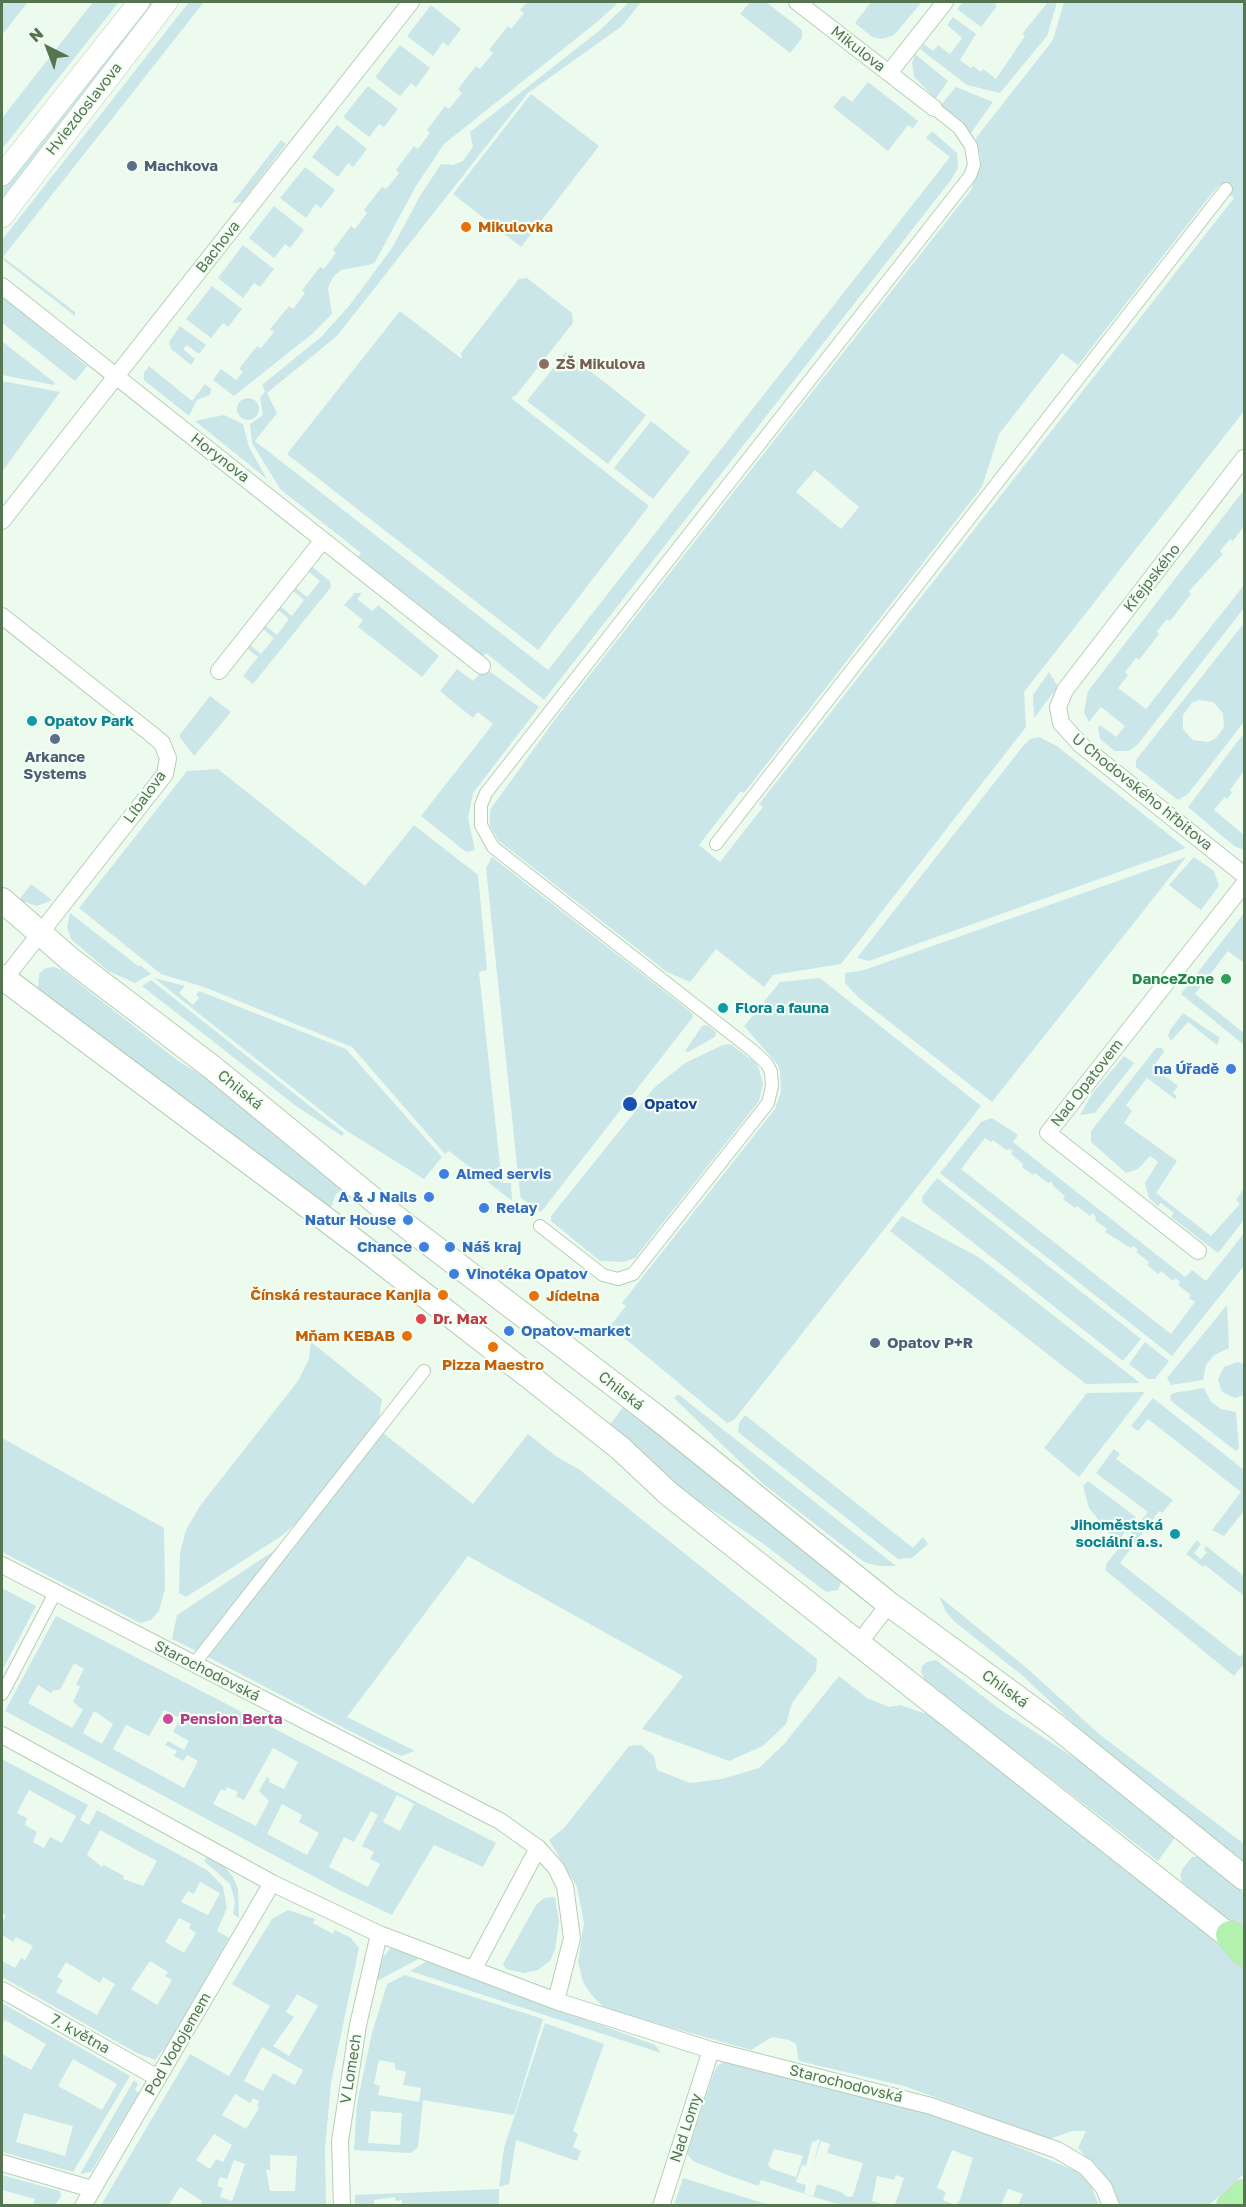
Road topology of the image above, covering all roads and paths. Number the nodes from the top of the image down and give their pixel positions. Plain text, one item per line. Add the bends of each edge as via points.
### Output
1 (139, 2) edge
2 (167, 2) edge
3 (411, 2) edge
4 (797, 2) edge
5 (945, 2) edge
6 (889, 73) junction
7 (934, 108) joint
8 (2, 175) edge
9 (1226, 189) dead end
10 (2, 217) edge
11 (2, 286) edge
12 (116, 377) junction
13 (1245, 458) edge
14 (2, 521) edge
15 (323, 540) junction
16 (2, 616) edge
17 (482, 666) dead end
18 (219, 671) dead end
19 (1060, 699) joint
20 (716, 844) dead end
21 (1245, 875) edge
22 (1245, 884) edge
23 (2, 900) edge
24 (40, 933) junction
25 (2, 979) edge
26 (540, 1227) dead end
27 (1198, 1251) dead end
28 (424, 1371) dead end
29 (2, 1565) edge
30 (55, 1593) junction
31 (889, 1604) junction
32 (859, 1643) junction
33 (194, 1664) junction
34 (2, 1694) edge
35 (2, 1735) edge
36 (538, 1848) junction
37 (1245, 1878) edge
38 (272, 1883) junction
39 (380, 1934) junction
40 (1240, 1945) edge
41 (473, 1970) junction
42 (2, 1990) edge
43 (556, 2001) junction
44 (711, 2050) junction
45 (158, 2078) junction
46 (2, 2163) edge
47 (92, 2189) junction
48 (1245, 2193) edge
49 (83, 2205) edge
50 (342, 2205) edge
51 (661, 2205) edge
52 (1111, 2205) edge
53 (1231, 2205) edge

1 - 8 street, Hviezdoslavova
2 - 10 street, Hviezdoslavova
3 - 12 street, Bachova
4 - 6 street, Mikulova
5 - 6 street, Mikulova
6 - 7 street, Mikulova
7 - 26 street via 959,129 971,146 975,165 970,177 486,793 481,805 481,825 493,847 752,1050 767,1064 772,1079 768,1103 633,1274 618,1279 603,1275
9 - 20 street
11 - 12 street
12 - 14 street
12 - 15 street, Horynova
13 - 19 street, Křejpského
15 - 17 street, Horynova
15 - 18 street
16 - 24 street, Líbalova via 162,743 168,758 165,774
19 - 21 street, U Chodovského hřbitova via 1058,715 1066,731
22 - 27 street, Nad Opatovem via 1048,1132
23 - 24 main road, Chilská
24 - 25 street, Líbalova
24 - 31 main road, Chilská
25 - 32 main road via 360,1245 620,1448 669,1494
28 - 33 street
29 - 30 street, Starochodovská
30 - 33 street, Starochodovská
30 - 34 street
31 - 32 street
31 - 37 main road, Chilská via 1056,1726
32 - 40 main road
33 - 36 street, Starochodovská via 500,1821
35 - 38 street, Starochodovská
36 - 41 street
36 - 43 street, Starochodovská via 556,1868 565,1886 572,1938
38 - 39 street, Starochodovská
38 - 45 street, Pod Vodojemem
39 - 41 street, Starochodovská
39 - 50 street, V Lomech via 358,2025 340,2141
41 - 43 street, Starochodovská
42 - 45 street, 7. května
43 - 44 street, Starochodovská
44 - 51 street, Nad Lomy
44 - 52 street, Starochodovská via 931,2106 1058,2150 1086,2167 1104,2188
45 - 47 street, Pod Vodojemem
46 - 47 street
47 - 49 street, Pod Vodojemem
48 - 53 highway

